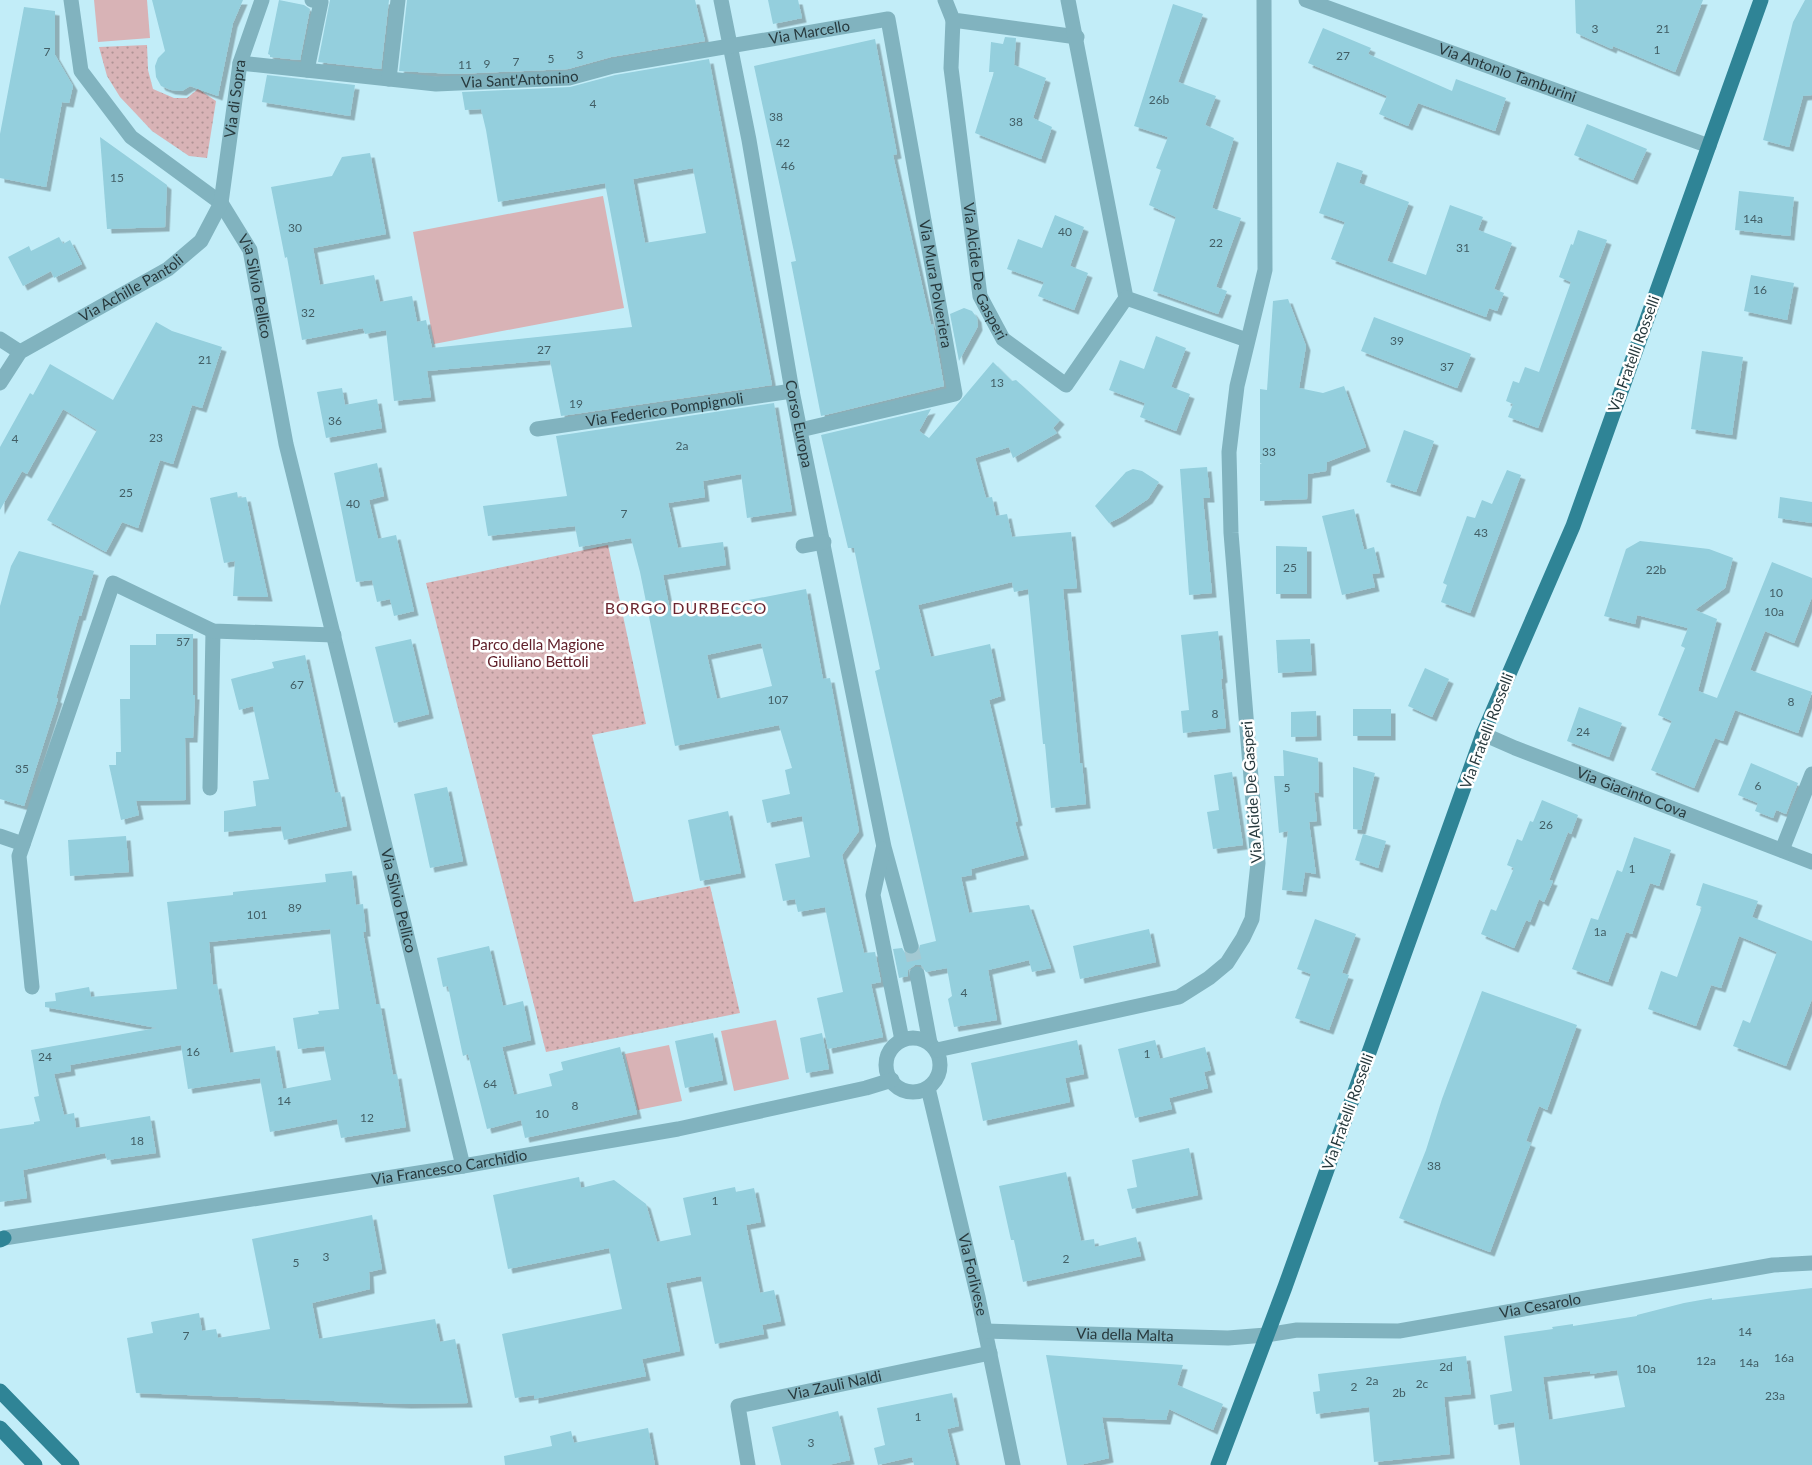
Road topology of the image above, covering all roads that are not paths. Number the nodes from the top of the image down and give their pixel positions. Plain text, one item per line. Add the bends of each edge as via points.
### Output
1 (72, 0) edge
2 (262, 0) edge
3 (312, 0) edge
4 (398, 0) edge
5 (720, 0) edge
6 (945, 0) edge
7 (1068, 0) edge
8 (1264, 0) edge
9 (1306, 0) edge
10 (1761, 0) edge
11 (888, 19) joint
12 (953, 20) junction
13 (1076, 37) junction
14 (730, 45) junction
15 (240, 63) junction
16 (307, 70) junction
17 (390, 79) junction
18 (1709, 146) junction
19 (221, 203) junction
20 (1126, 298) junction
21 (0, 339) edge
22 (1247, 340) junction
23 (20, 352) junction
24 (0, 383) edge
25 (792, 391) junction
26 (537, 430) dead end
27 (800, 430) junction
28 (824, 542) junction
29 (803, 546) dead end
30 (213, 631) junction
31 (334, 635) junction
32 (1483, 734) junction
33 (1812, 774) edge
34 (210, 788) dead end
35 (0, 836) edge
36 (24, 844) junction
37 (884, 848) junction
38 (1782, 850) junction
39 (1812, 862) edge
40 (912, 946) tunnel mouth
41 (917, 974) tunnel mouth
42 (32, 987) dead end
43 (902, 1040) junction
44 (933, 1047) junction
45 (892, 1080) junction
46 (928, 1088) junction
47 (463, 1166) junction
48 (1, 1239) edge
49 (1812, 1263) edge
50 (985, 1331) junction
51 (1266, 1335) junction
52 (990, 1353) junction
53 (0, 1391) edge
54 (0, 1428) edge
55 (35, 1465) edge
56 (72, 1465) edge
57 (748, 1465) edge
58 (1013, 1465) edge
59 (1218, 1465) edge

1 - 19 street, Via Silvio Pellico via 81,72 131,137
2 - 15 street, Via di Sopra
3 - 16 street via 321,2
4 - 17 street
5 - 14 street, Corso Europa
6 - 12 street, Via Alcide De Gasperi
7 - 13 street
8 - 22 street, Via Alcide De Gasperi via 1265,270
9 - 18 street, Via Antonio Tamburini
10 - 18 main road, Via Fratelli Rosselli
11 - 14 street, Via Marcello
11 - 27 street, Via Mura Polveriera via 955,394
12 - 13 street
12 - 20 street, Via Alcide De Gasperi via 951,68 980,296 1003,338 1066,385
13 - 20 street
14 - 17 street, Via Sant'Antonino via 613,66 569,78 436,84
14 - 25 street, Corso Europa
15 - 16 street, Via Sant'Antonino
15 - 19 street, Via di Sopra
16 - 17 street, Via Sant'Antonino
18 - 32 main road, Via Fratelli Rosselli via 1573,526
19 - 23 street, Via Achille Pantoli via 201,240 168,269
19 - 31 street, Via Silvio Pellico via 250,250 286,444
20 - 22 street
21 - 23 street
22 - 44 street, Via Alcide De Gasperi via 1237,386 1229,452 1231,533 1258,863 1252,919 1227,963 1179,996
23 - 24 street, Via Achille Pantoli
25 - 26 street, Via Federico Pompignoli
25 - 27 street, Corso Europa
27 - 28 street, Corso Europa
28 - 29 street
28 - 37 street, Corso Europa
30 - 31 street
30 - 34 street
30 - 36 street via 113,583
31 - 47 street, Via Silvio Pellico
32 - 38 street, Via Giacinto Cova
32 - 51 main road, Via Fratelli Rosselli
33 - 38 street
35 - 36 street
36 - 42 street via 19,856
37 - 40 street, Corso Europa
37 - 43 street, Corso Europa via 873,895
38 - 39 street, Via Giacinto Cova
41 - 44 street
43 - 44 street via 916,1038
43 - 45 street via 887,1057 886,1066
44 - 46 street via 940,1066
45 - 46 street via 904,1090
45 - 47 street, Via Francesco Carchidio via 678,1129
46 - 50 street, Via Forlivese
47 - 48 street, Via Francesco Carchidio
49 - 51 street, Via Cesarolo via 1773,1265 1399,1331 1297,1330
50 - 51 street, Via della Malta via 1228,1338
50 - 52 street, Via Forlivese
51 - 59 main road, Via Fratelli Rosselli
52 - 57 street, Via Zauli Naldi via 738,1406
52 - 58 street, Via Forlivese
53 - 56 main road
54 - 55 main road

